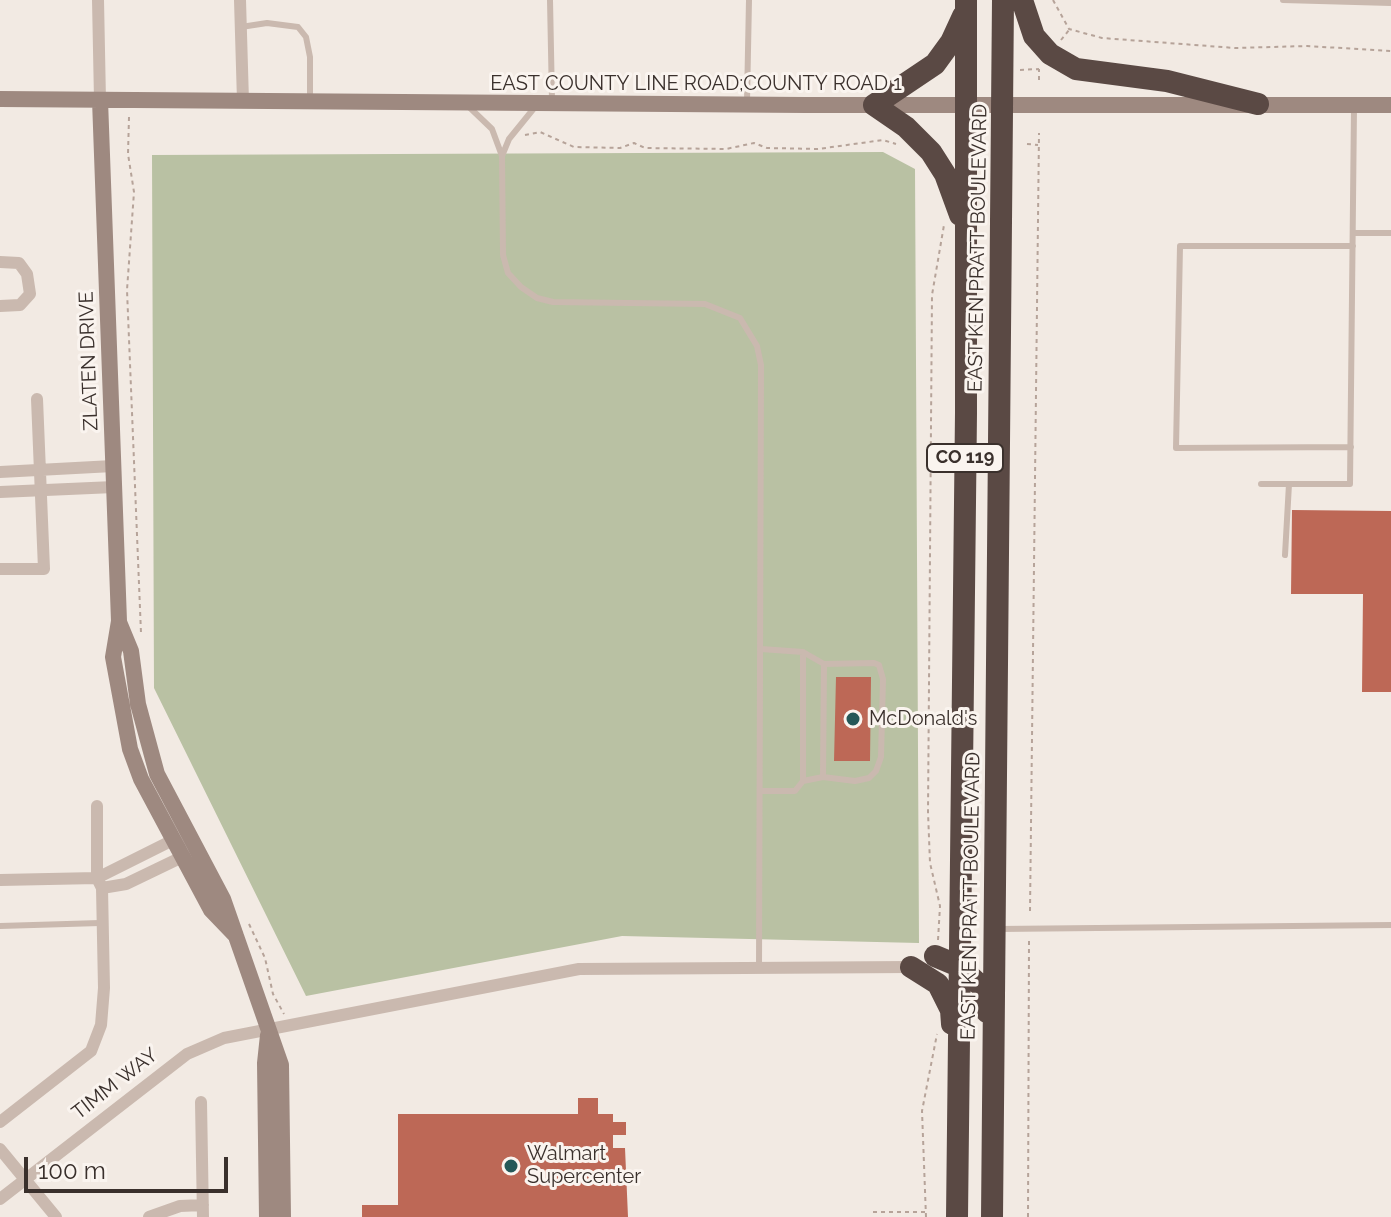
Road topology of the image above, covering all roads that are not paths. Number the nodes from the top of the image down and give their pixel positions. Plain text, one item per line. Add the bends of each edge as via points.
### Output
1 (98, 0) edge
2 (240, 0) edge
3 (550, 0) edge
4 (749, 0) edge
5 (1003, 0) edge
6 (1022, 0) edge
7 (1283, 0) edge
8 (1391, 3) edge
9 (966, 4) edge
10 (241, 27) junction
11 (0, 99) edge
12 (100, 100) junction
13 (243, 101) junction
14 (310, 102) junction
15 (465, 103) junction
16 (545, 103) junction
17 (966, 104) junction
18 (1258, 104) junction
19 (747, 105) junction
20 (874, 105) junction
21 (1004, 105) junction
22 (1354, 105) junction
23 (1391, 105) edge
24 (502, 156) junction
25 (1353, 233) junction
26 (1391, 233) edge
27 (966, 243) junction
28 (1353, 246) junction
29 (0, 262) edge
30 (0, 306) edge
31 (37, 399) dead end
32 (1351, 447) junction
33 (113, 466) junction
34 (15, 471) junction
35 (39, 471) junction
36 (0, 472) edge
37 (1261, 484) dead end
38 (1289, 484) junction
39 (114, 487) junction
40 (40, 490) junction
41 (17, 491) junction
42 (0, 492) edge
43 (1285, 555) dead end
44 (0, 569) edge
45 (119, 621) junction
46 (761, 649) junction
47 (803, 652) junction
48 (824, 664) junction
49 (823, 777) junction
50 (803, 781) junction
51 (760, 791) junction
52 (97, 806) dead end
53 (961, 811) junction
54 (171, 841) junction
55 (136, 856) junction
56 (180, 858) junction
57 (146, 874) junction
58 (0, 880) edge
59 (99, 883) junction
60 (100, 923) junction
61 (1391, 925) edge
62 (0, 926) edge
63 (996, 929) junction
64 (236, 936) junction
65 (935, 952) junction
66 (959, 966) junction
67 (759, 967) junction
68 (911, 967) junction
69 (269, 1030) junction
70 (201, 1102) dead end
71 (0, 1122) edge
72 (958, 1135) junction
73 (0, 1149) edge
74 (24, 1180) junction
75 (0, 1199) edge
76 (203, 1211) edge
77 (56, 1217) edge
78 (149, 1217) edge
79 (267, 1217) edge
80 (283, 1217) edge
81 (957, 1217) edge
82 (985, 1217) edge
83 (992, 1217) edge

1 - 12 street
2 - 10 street
3 - 16 lane
4 - 19 lane
5 - 21 highway, EAST KEN PRATT BOULEVARD / CO 119
6 - 18 highway via 1034,36 1050,54 1076,69 1167,81
7 - 8 lane
9 - 17 highway, EAST KEN PRATT BOULEVARD / CO 119
9 - 20 highway via 951,42 935,64
10 - 13 street
10 - 14 lane via 298,27 310,57
11 - 12 street, EAST COUNTY LINE ROAD;COUNTY ROAD 1
12 - 13 street, EAST COUNTY LINE ROAD;COUNTY ROAD 1
12 - 33 street, ZLATEN DRIVE
13 - 14 street, EAST COUNTY LINE ROAD;COUNTY ROAD 1
14 - 15 street, EAST COUNTY LINE ROAD;COUNTY ROAD 1
15 - 16 street, EAST COUNTY LINE ROAD;COUNTY ROAD 1
15 - 24 lane via 492,129
16 - 19 street, EAST COUNTY LINE ROAD;COUNTY ROAD 1
16 - 24 lane via 509,139
17 - 20 street, EAST COUNTY LINE ROAD;COUNTY ROAD 1
17 - 21 street, EAST COUNTY LINE ROAD;COUNTY ROAD 1
17 - 27 highway, EAST KEN PRATT BOULEVARD / CO 119
18 - 21 street, EAST COUNTY LINE ROAD;COUNTY ROAD 1
18 - 22 street, EAST COUNTY LINE ROAD;COUNTY ROAD 1
19 - 20 street, EAST COUNTY LINE ROAD;COUNTY ROAD 1
20 - 27 highway via 931,152 945,174
21 - 63 highway, EAST KEN PRATT BOULEVARD / CO 119
22 - 23 street, EAST COUNTY LINE ROAD;COUNTY ROAD 1
22 - 25 lane
24 - 46 lane via 503,255 508,273 521,287 553,302 705,304 740,318 750,330 761,365
25 - 26 lane
25 - 28 lane
27 - 53 highway, EAST KEN PRATT BOULEVARD / CO 119
28 - 32 lane
28 - 32 lane via 1180,246 1176,448
29 - 30 street via 19,263 30,294 20,305
31 - 35 street
32 - 38 lane via 1350,484
33 - 35 street
33 - 39 street, ZLATEN DRIVE
34 - 35 street
34 - 36 street
34 - 41 street
35 - 40 street
37 - 38 lane
38 - 43 lane
39 - 40 street
39 - 45 street, ZLATEN DRIVE
40 - 41 street
40 - 44 street via 44,569
41 - 42 street
45 - 54 street, ZLATEN DRIVE via 113,657 130,749
45 - 64 street, ZLATEN DRIVE via 131,651 138,704 157,774 223,899
46 - 47 lane
46 - 51 lane
47 - 48 lane
47 - 50 lane
48 - 49 lane
48 - 49 lane via 874,663 883,679 876,771 855,781
49 - 50 lane
50 - 51 lane via 795,791
51 - 67 lane
52 - 59 street
53 - 65 highway via 946,940
53 - 66 highway, EAST KEN PRATT BOULEVARD / CO 119
54 - 55 street
54 - 56 street, ZLATEN DRIVE
55 - 57 street
55 - 59 street
56 - 57 street
56 - 64 street, ZLATEN DRIVE via 211,910
57 - 59 street via 126,884
58 - 59 street
59 - 60 street
60 - 62 lane
60 - 71 street via 104,988 101,1025 91,1051
61 - 63 lane
63 - 83 highway, EAST KEN PRATT BOULEVARD / CO 119
64 - 69 street, ZLATEN DRIVE
65 - 66 highway
65 - 68 highway
66 - 72 highway, EAST KEN PRATT BOULEVARD / CO 119
66 - 82 highway via 986,996
67 - 68 street, TIMM WAY
67 - 69 street, TIMM WAY via 579,969
68 - 72 highway via 938,984 951,1010
69 - 74 street, TIMM WAY via 224,1038 187,1054
69 - 79 street, ZLATEN DRIVE
69 - 80 street, ZLATEN DRIVE via 284,1092
70 - 76 street
72 - 81 highway, EAST KEN PRATT BOULEVARD / CO 119
73 - 74 street
74 - 75 street, TIMM WAY
74 - 77 street
76 - 78 street via 180,1206

